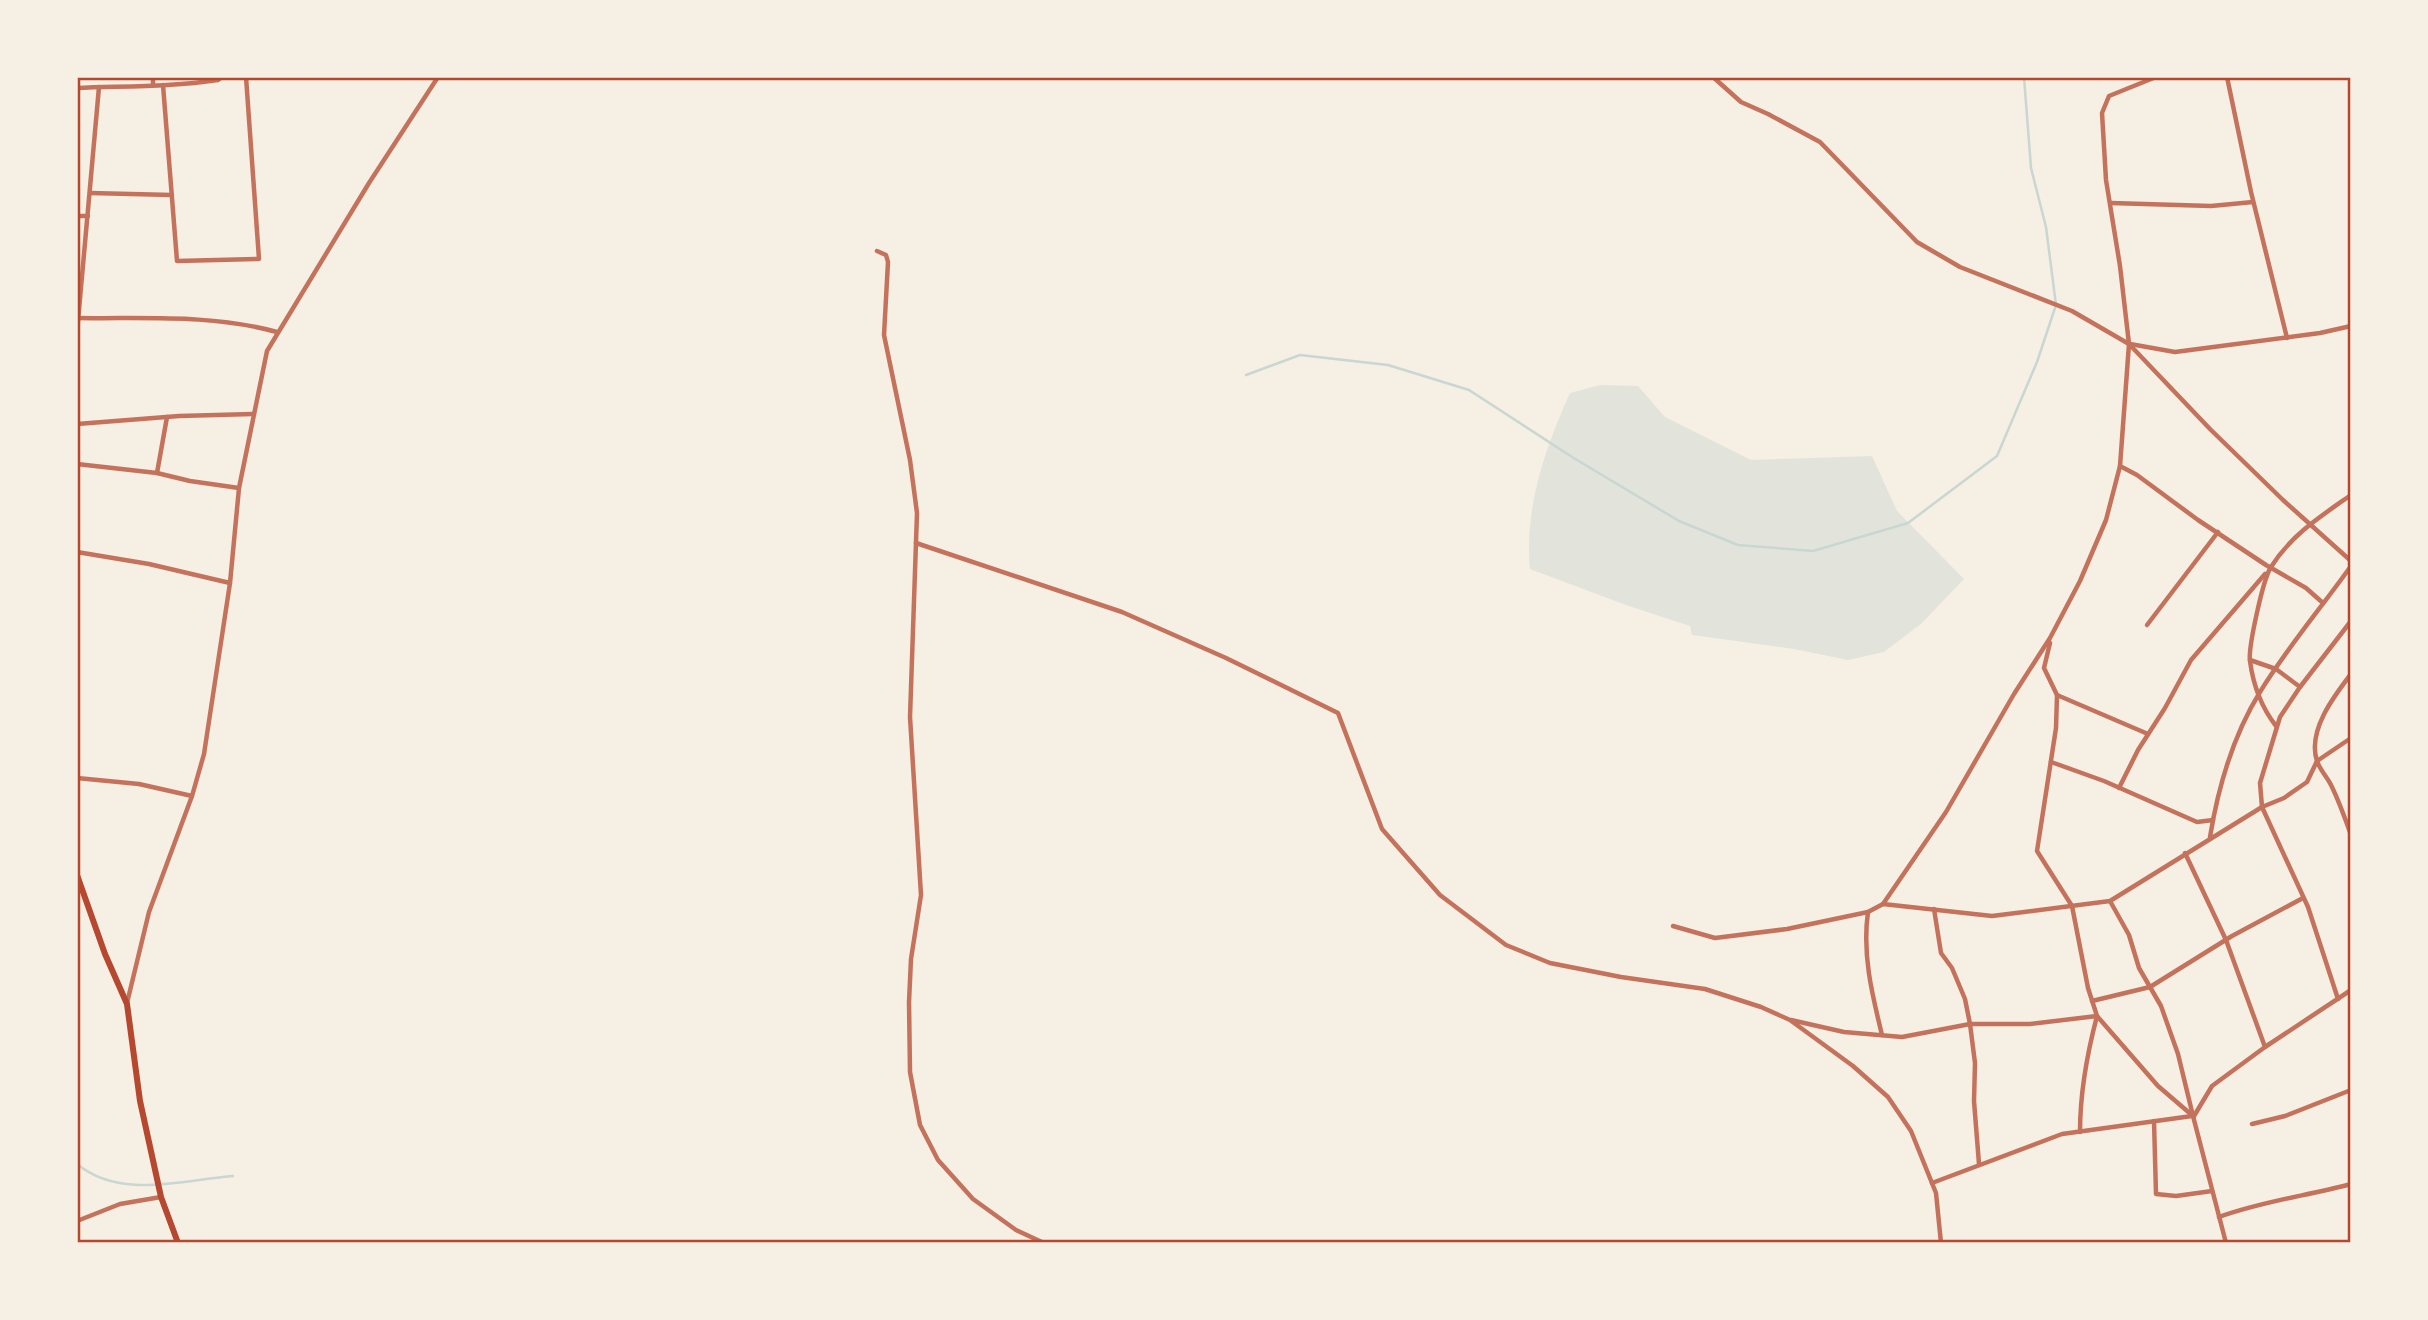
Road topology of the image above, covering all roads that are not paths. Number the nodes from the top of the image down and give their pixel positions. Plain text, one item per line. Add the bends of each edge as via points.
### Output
1 (153, 77) edge
2 (222, 77) edge
3 (246, 77) edge
4 (438, 77) edge
5 (1713, 77) edge
6 (2156, 77) edge
7 (2227, 77) edge
8 (153, 84) junction
9 (163, 85) junction
10 (99, 87) junction
11 (77, 88) edge
12 (90, 193) junction
13 (172, 195) junction
14 (2253, 202) junction
15 (2110, 203) junction
16 (77, 216) edge
17 (88, 216) junction
18 (877, 250) dead end
19 (78, 318) edge
20 (2351, 326) edge
21 (77, 332) edge
22 (277, 332) junction
23 (2287, 338) junction
24 (2129, 344) junction
25 (253, 414) junction
26 (167, 417) junction
27 (77, 424) edge
28 (77, 464) edge
29 (2120, 466) junction
30 (157, 472) junction
31 (239, 488) junction
32 (2351, 495) edge
33 (2310, 523) junction
34 (2218, 532) junction
35 (916, 543) junction
36 (77, 552) edge
37 (2351, 561) edge
38 (2351, 566) edge
39 (2270, 567) junction
40 (230, 583) junction
41 (2323, 603) junction
42 (2351, 621) edge
43 (2147, 625) dead end
44 (2050, 638) junction
45 (2250, 660) junction
46 (2276, 669) junction
47 (2351, 674) edge
48 (2300, 687) junction
49 (2259, 694) junction
50 (2057, 695) junction
51 (2276, 726) junction
52 (2148, 734) junction
53 (2351, 738) edge
54 (2317, 761) junction
55 (2051, 762) junction
56 (77, 778) edge
57 (2119, 788) junction
58 (192, 796) junction
59 (2262, 807) junction
60 (2213, 820) junction
61 (2351, 834) edge
62 (2210, 838) junction
63 (2185, 853) junction
64 (77, 875) edge
65 (2303, 898) junction
66 (2110, 901) junction
67 (1883, 904) junction
68 (2072, 906) junction
69 (1934, 909) junction
70 (1868, 912) junction
71 (1673, 926) dead end
72 (2226, 940) junction
73 (2150, 987) junction
74 (2351, 990) edge
75 (2338, 999) junction
76 (2092, 1001) junction
77 (127, 1004) junction
78 (2097, 1016) junction
79 (1790, 1020) junction
80 (1970, 1024) junction
81 (1882, 1035) junction
82 (2265, 1047) junction
83 (2351, 1090) edge
84 (2193, 1116) junction
85 (2154, 1121) junction
86 (2252, 1124) dead end
87 (2080, 1132) junction
88 (1979, 1164) junction
89 (1932, 1183) junction
90 (2351, 1184) edge
91 (2213, 1191) junction
92 (161, 1197) junction
93 (2219, 1217) junction
94 (77, 1221) edge
95 (178, 1243) edge
96 (1044, 1243) edge
97 (1941, 1243) edge
98 (2226, 1243) edge

1 - 8 street
2 - 9 street via 184,86
3 - 13 street via 259,259 177,261
4 - 22 street
5 - 24 street via 1741,102 1820,142 1917,242 1961,267 2072,311
6 - 15 street via 2109,96 2102,113
7 - 14 street
8 - 9 street
8 - 10 street
9 - 13 street
10 - 11 street
10 - 12 street
12 - 13 street
12 - 17 street
14 - 15 street via 2211,206
14 - 23 street
15 - 24 street
16 - 17 street
17 - 19 street
18 - 35 street via 888,262 884,335 910,460
19 - 21 street
19 - 22 street via 243,322
20 - 23 street
22 - 25 street via 267,351
23 - 24 street via 2175,352
24 - 29 street
24 - 33 street
25 - 26 street
25 - 31 street
26 - 27 street
26 - 30 street
28 - 30 street
29 - 34 street
29 - 44 street via 2106,520
30 - 31 street
31 - 40 street
32 - 33 street
33 - 37 street
33 - 39 street
34 - 39 street
34 - 43 street
35 - 79 street via 1122,612 1338,713 1382,829 1440,895 1506,945 1550,963 1705,989
35 - 96 street via 910,717 921,895 911,959 909,1072 920,1125 938,1160 973,1199 1016,1230
36 - 40 street
38 - 41 street
39 - 41 street
39 - 45 street
39 - 52 street via 2191,660
40 - 58 street via 204,754
41 - 46 street
42 - 48 street
44 - 50 street via 2044,668
44 - 67 street via 1946,812
45 - 46 street
45 - 49 street
46 - 48 street
46 - 49 street
47 - 54 street via 2319,725
48 - 51 street
49 - 51 street
49 - 60 street via 2230,757
50 - 52 street
50 - 55 street
51 - 59 street via 2260,783
52 - 57 street
53 - 54 street
54 - 59 street via 2307,782
54 - 61 street
55 - 57 street
55 - 68 street via 2037,850
56 - 58 street via 139,784
57 - 60 street via 2197,821
58 - 77 street via 149,912
59 - 62 street
59 - 65 street
60 - 62 street
62 - 63 street
63 - 66 street
63 - 72 street
64 - 77 main road
65 - 72 street
65 - 75 street
66 - 68 street
66 - 73 street
67 - 69 street
67 - 70 street
68 - 69 street via 1992,916
68 - 76 street
69 - 80 street via 1941,953 1965,999
70 - 71 street via 1715,938
70 - 81 street via 1869,982
72 - 73 street
72 - 82 street
73 - 76 street
73 - 84 street via 2178,1054
74 - 75 street
75 - 82 street
76 - 78 street
77 - 92 main road via 140,1101
78 - 80 street via 2030,1024
78 - 84 street via 2158,1086
78 - 87 street via 2087,1051
79 - 81 street
79 - 89 street via 1888,1097 1911,1131
80 - 81 street via 1902,1037
80 - 88 street
82 - 84 street via 2212,1086
83 - 86 street
84 - 85 street
84 - 91 street
85 - 87 street
85 - 91 street via 2156,1194
87 - 88 street via 2062,1134
88 - 89 street
89 - 97 street
90 - 93 street
91 - 93 street
92 - 94 street via 120,1204
92 - 95 main road
93 - 98 street

